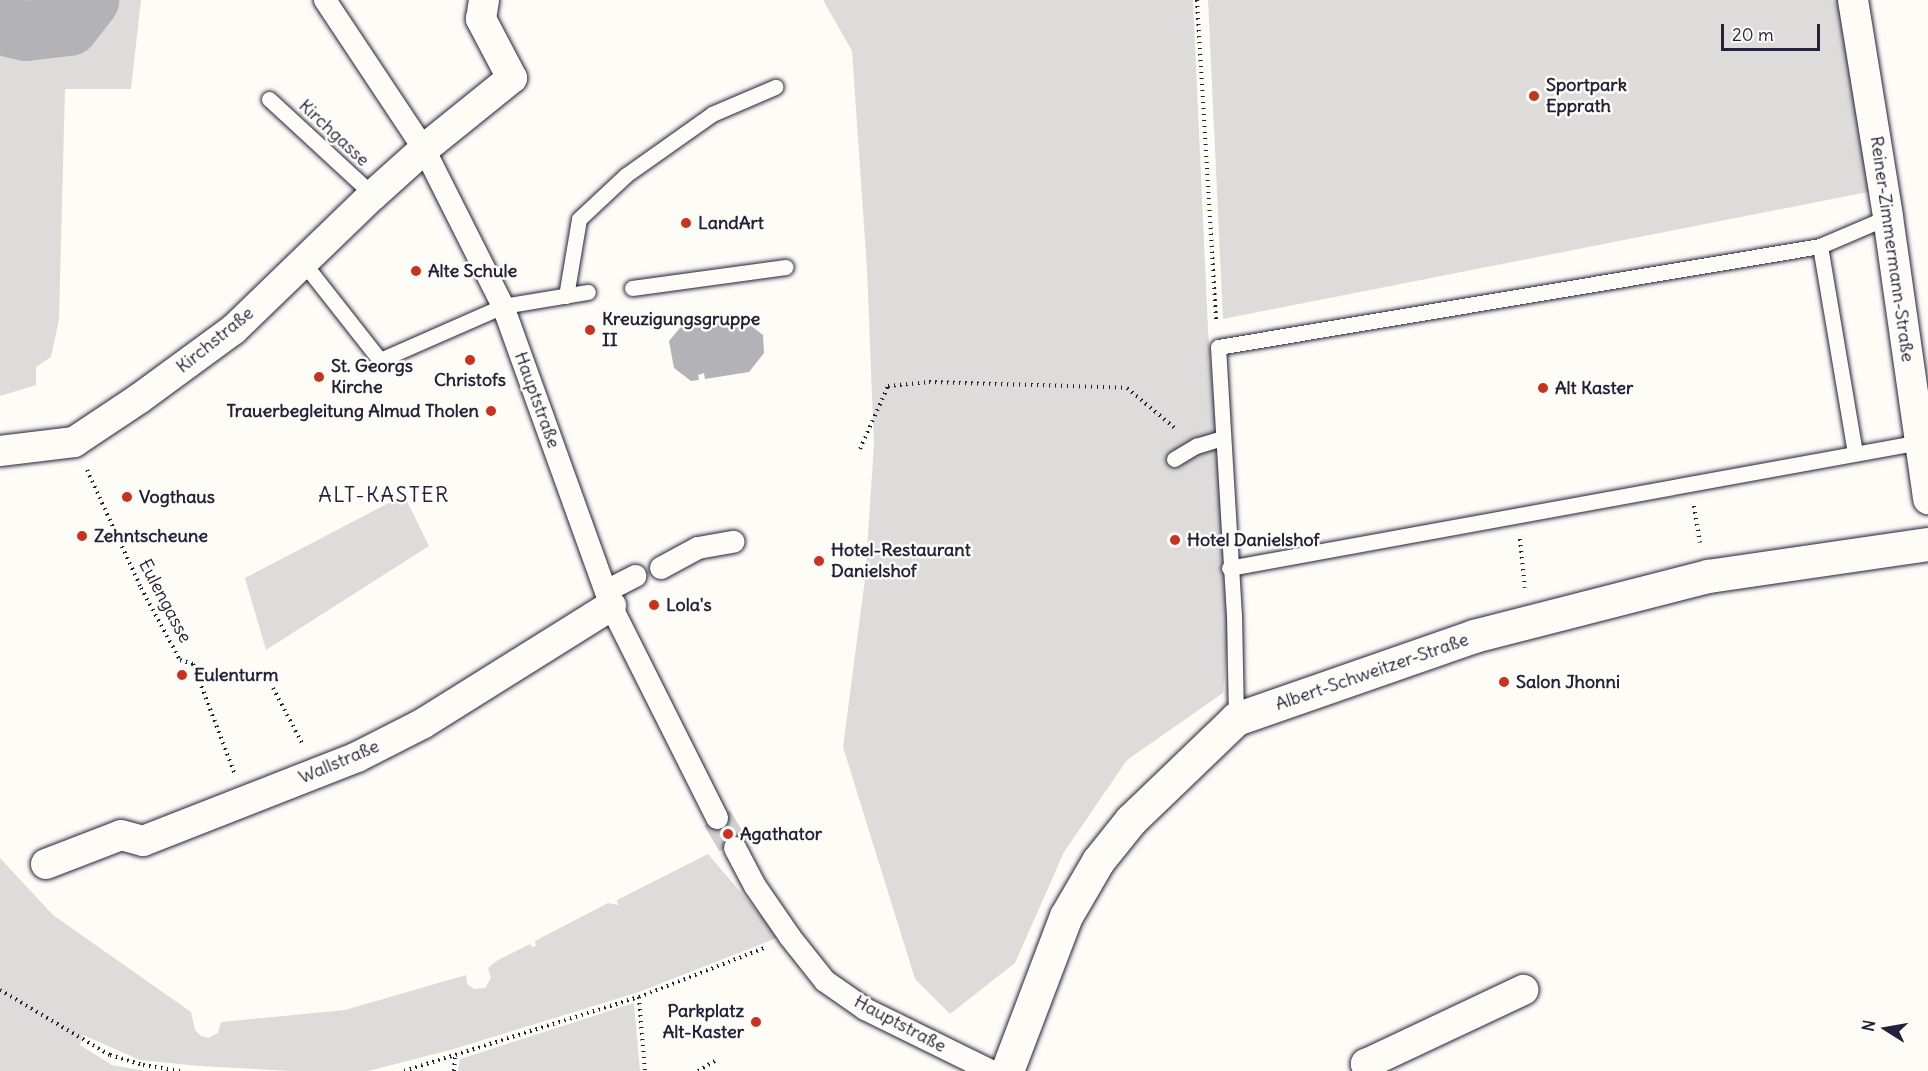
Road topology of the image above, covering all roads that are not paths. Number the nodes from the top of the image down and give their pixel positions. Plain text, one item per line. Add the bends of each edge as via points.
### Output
1 (325, 0) edge
2 (484, 0) edge
3 (1852, 0) edge
4 (775, 87) dead end
5 (269, 99) dead end
6 (424, 149) junction
7 (373, 195) junction
8 (1888, 217) junction
9 (1820, 246) junction
10 (302, 261) junction
11 (786, 267) dead end
12 (632, 288) dead end
13 (588, 292) dead end
14 (566, 296) junction
15 (503, 306) junction
16 (1223, 438) junction
17 (1920, 442) junction
18 (0, 452) edge
19 (1855, 453) junction
20 (1174, 459) dead end
21 (1928, 499) edge
22 (733, 542) dead end
23 (1928, 544) edge
24 (661, 568) dead end
25 (1229, 568) junction
26 (635, 576) dead end
27 (609, 598) junction
28 (1236, 719) junction
29 (717, 818) tunnel mouth
30 (735, 848) tunnel mouth
31 (46, 864) dead end
32 (1523, 990) dead end
33 (991, 1071) edge
34 (1007, 1071) edge
35 (1369, 1071) edge

1 - 6 street, Hauptstraße
2 - 6 street, Kirchstraße via 481,19 512,78
3 - 8 street, Reiner-Zimmermann-Straße
4 - 14 lane via 712,114 626,175 579,219
5 - 7 lane, Kirchgasse
6 - 7 street, Kirchstraße
6 - 15 street, Hauptstraße
7 - 10 street, Kirchstraße
8 - 9 lane
8 - 17 street, Reiner-Zimmermann-Straße
9 - 16 lane via 1218,347
9 - 19 lane
10 - 15 lane via 380,360
10 - 18 street, Kirchstraße via 233,330 74,442
11 - 12 lane
13 - 14 lane
14 - 15 lane
15 - 27 street, Hauptstraße
16 - 20 lane via 1196,446
16 - 25 lane
17 - 19 lane
17 - 21 street, Reiner-Zimmermann-Straße
19 - 25 lane
22 - 24 street via 698,548
23 - 28 street, Albert-Schweitzer-Straße via 1708,576 1474,636
25 - 28 lane
26 - 27 street
27 - 29 street, Hauptstraße
27 - 31 street, Wallstraße via 422,724 357,757 142,841 121,836
28 - 34 street, Albert-Schweitzer-Straße via 1131,820 1098,861 1065,916
30 - 33 street, Hauptstraße via 755,886 825,981 865,1010
32 - 35 street via 1366,1064

